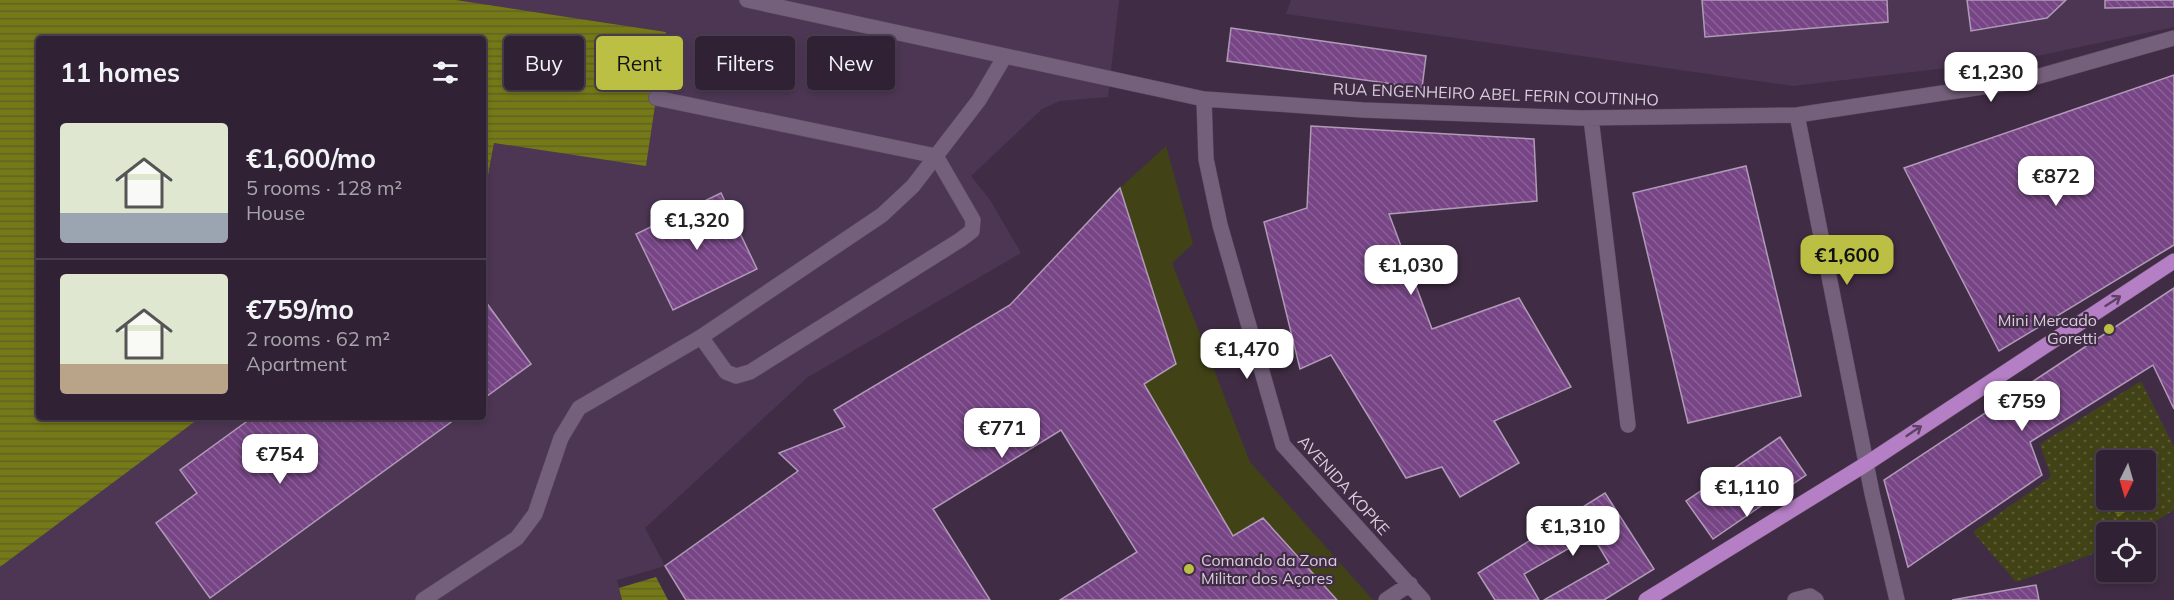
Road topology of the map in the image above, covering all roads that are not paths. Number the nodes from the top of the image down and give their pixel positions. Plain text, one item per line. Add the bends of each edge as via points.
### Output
1 (747, 0) edge
2 (2174, 38) edge
3 (1005, 56) junction
4 (656, 98) dead end
5 (1204, 99) junction
6 (1797, 115) junction
7 (1591, 118) junction
8 (936, 156) junction
9 (2174, 261) edge
10 (701, 337) junction
11 (1628, 425) dead end
12 (1866, 464) junction
13 (1410, 584) junction
14 (423, 600) edge
15 (1386, 600) edge
16 (1423, 600) edge
17 (1646, 600) edge
18 (1795, 600) edge
19 (1815, 600) edge
20 (1897, 600) edge

1 - 3 street, RUA ENGENHEIRO ABEL FERIN COUTINHO
2 - 6 street, RUA ENGENHEIRO ABEL FERIN COUTINHO via 2022,81
3 - 5 street, RUA ENGENHEIRO ABEL FERIN COUTINHO
3 - 8 street via 979,100
4 - 8 street
5 - 7 street, RUA ENGENHEIRO ABEL FERIN COUTINHO via 1363,110
5 - 13 street, AVENIDA KOPKE via 1206,159 1220,225 1283,444
6 - 7 street, RUA ENGENHEIRO ABEL FERIN COUTINHO
6 - 12 street
7 - 11 street
8 - 10 street via 882,214
8 - 10 street via 973,220 972,231 750,372 736,376 726,372
12 -> 9 main road
10 - 14 street via 579,408 561,438 528,527
12 - 17 main road
12 - 20 street
13 - 15 street
13 - 16 street, AVENIDA KOPKE
18 - 19 street via 1810,596

